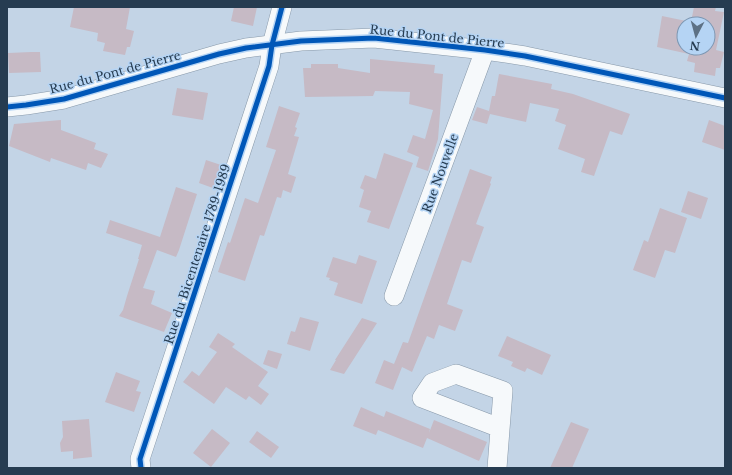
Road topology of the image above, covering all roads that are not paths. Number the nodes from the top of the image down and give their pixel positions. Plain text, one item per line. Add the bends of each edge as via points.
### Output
1 (282, 7) edge
2 (272, 45) junction
3 (485, 50) junction
4 (725, 98) edge
5 (7, 107) edge
6 (394, 296) dead end
7 (500, 428) dead end
8 (142, 468) edge
9 (496, 468) edge

1 - 2 street, Rue du Bicentenaire 1789-1989
2 - 3 street, Rue du Pont de Pierre via 301,41 374,38
2 - 5 street, Rue du Pont de Pierre via 219,54 64,98
2 - 8 street, Rue du Bicentenaire 1789-1989 via 269,66 140,459
3 - 4 street, Rue du Pont de Pierre
3 - 6 street, Rue Nouvelle
7 - 9 street

